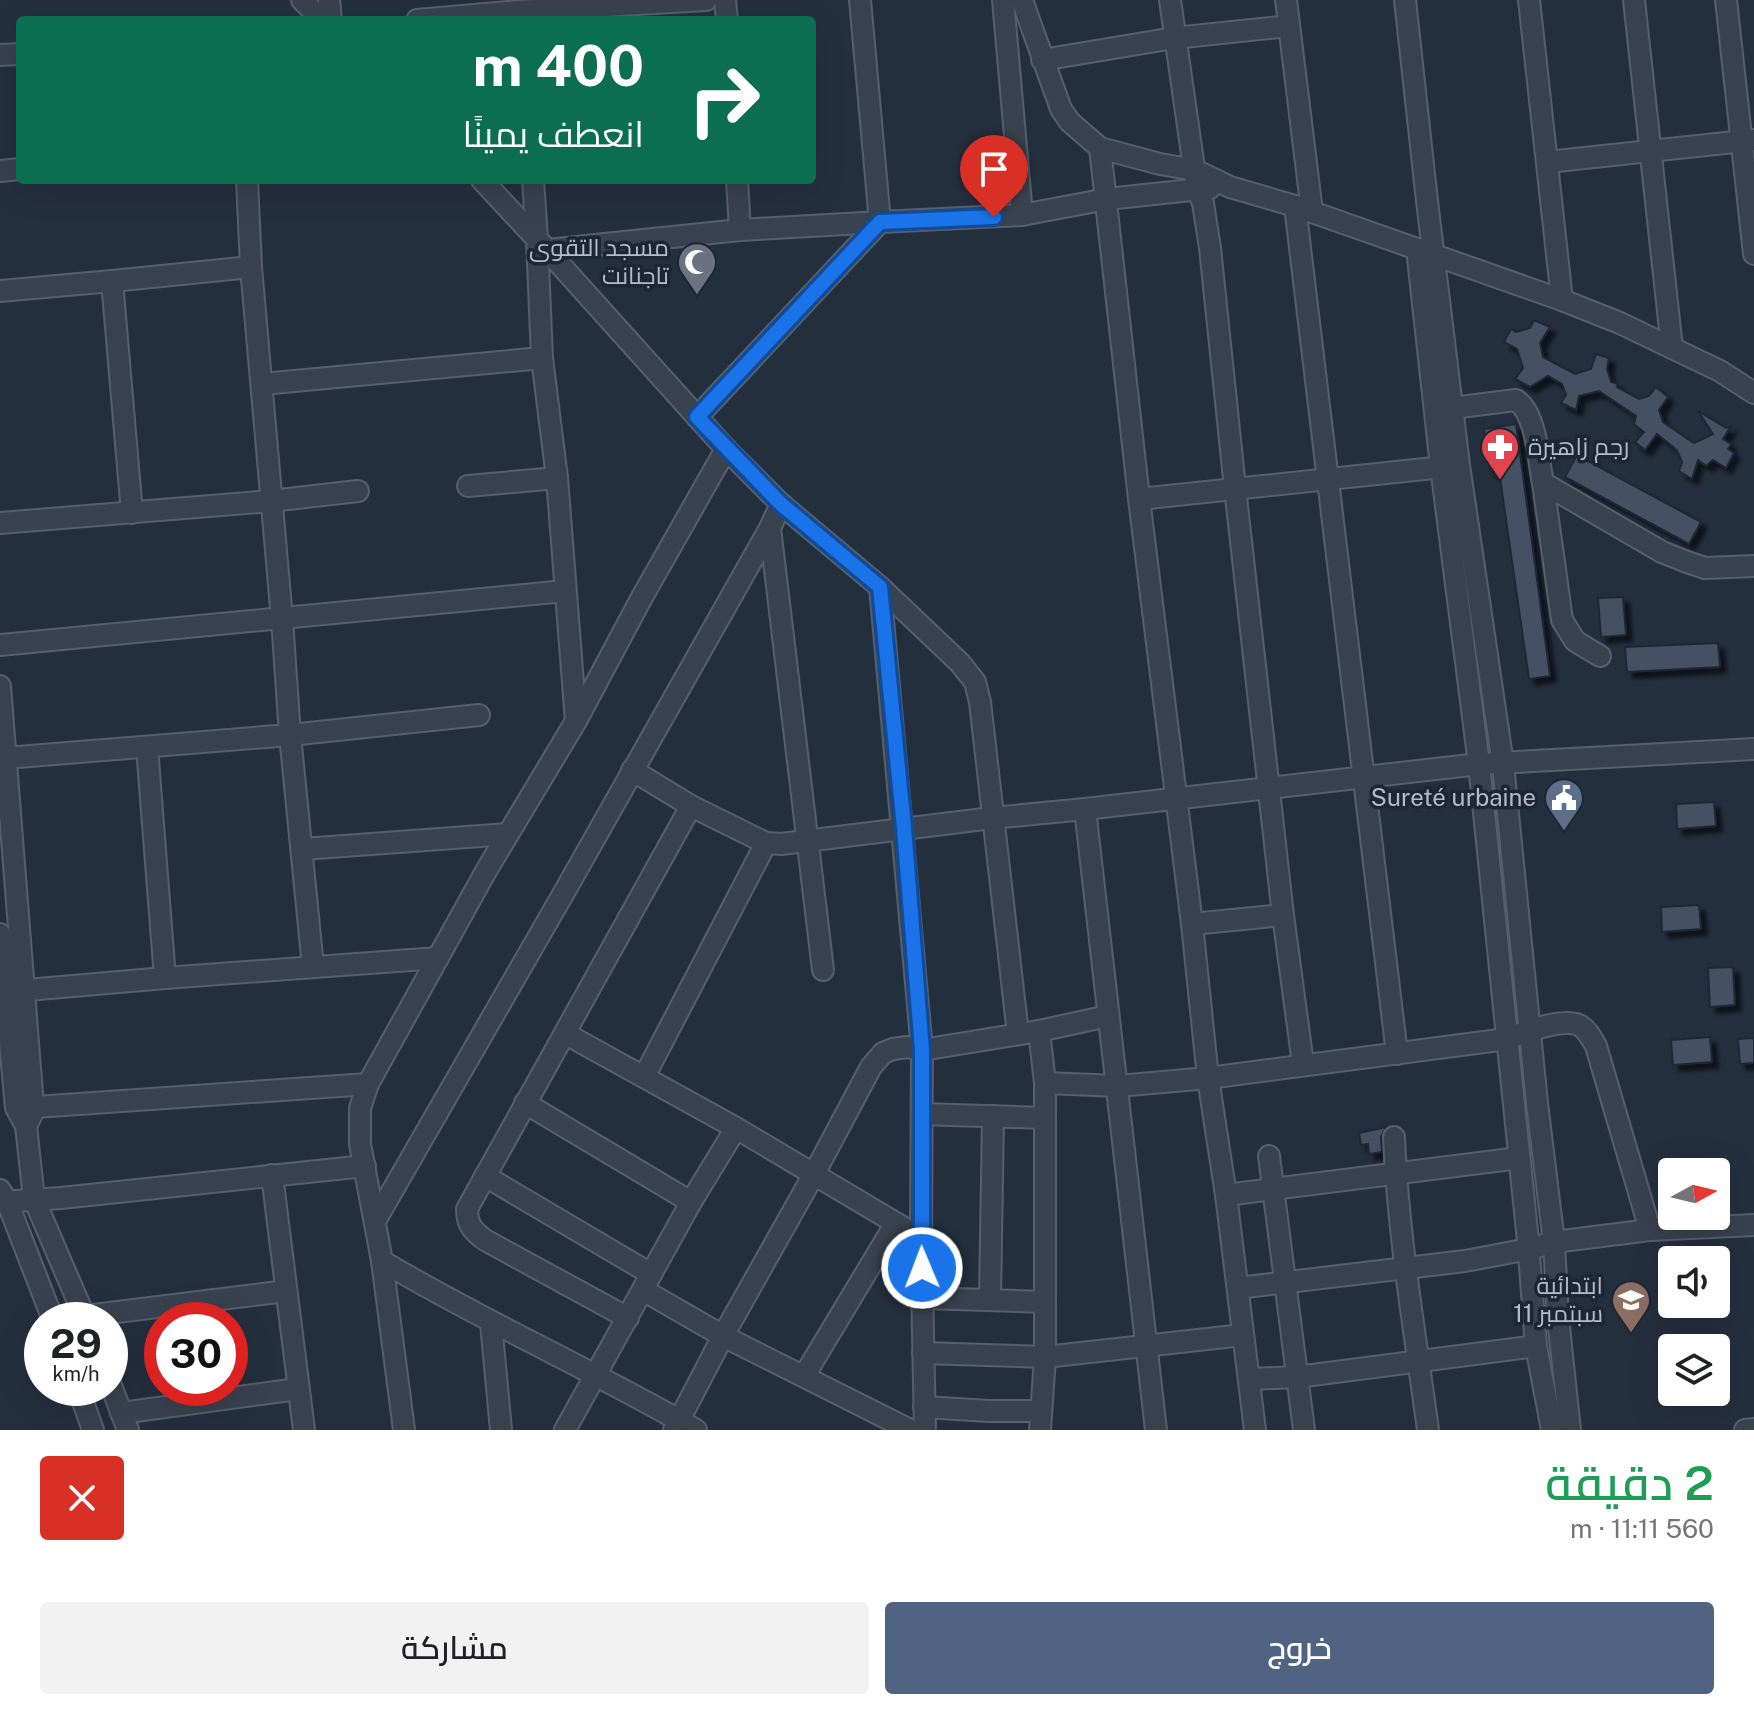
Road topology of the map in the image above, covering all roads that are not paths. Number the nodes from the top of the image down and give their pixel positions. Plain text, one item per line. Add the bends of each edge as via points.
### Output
1 (302, 0) edge
2 (706, 0) edge
3 (860, 0) edge
4 (1003, 0) edge
5 (1022, 0) edge
6 (1170, 0) edge
7 (1286, 0) edge
8 (1405, 0) edge
9 (1529, 0) edge
10 (1634, 0) edge
11 (1726, 0) edge
12 (572, 4) edge
13 (446, 8) edge
14 (318, 16) edge
15 (427, 16) edge
16 (519, 16) edge
17 (1289, 26) junction
18 (1174, 38) junction
19 (1042, 60) junction
20 (1748, 140) edge
21 (1100, 148) junction
22 (1650, 151) junction
23 (1547, 162) junction
24 (1196, 180) junction
25 (247, 184) edge
26 (486, 184) edge
27 (534, 184) edge
28 (737, 184) edge
29 (1107, 199) junction
30 (1303, 209) junction
31 (1022, 215) junction
32 (880, 222) junction
33 (740, 230) junction
34 (542, 245) junction
35 (1425, 251) junction
36 (1754, 254) edge
37 (251, 267) junction
38 (112, 281) junction
39 (0, 291) edge
40 (1562, 300) junction
41 (1672, 348) junction
42 (542, 358) junction
43 (262, 384) junction
44 (1754, 393) edge
45 (1452, 408) junction
46 (697, 417) junction
47 (726, 449) junction
48 (1450, 466) junction
49 (557, 478) junction
50 (1328, 479) junction
51 (1543, 483) junction
52 (468, 486) dead end
53 (1235, 488) junction
54 (358, 491) dead end
55 (1139, 499) junction
56 (271, 501) junction
57 (781, 504) junction
58 (132, 513) junction
59 (0, 523) edge
60 (770, 528) junction
61 (1754, 566) edge
62 (880, 587) junction
63 (565, 591) junction
64 (282, 619) junction
65 (0, 645) edge
66 (1600, 656) dead end
67 (0, 686) edge
68 (479, 715) dead end
69 (576, 721) junction
70 (290, 735) junction
71 (147, 747) junction
72 (1754, 749) edge
73 (5, 758) junction
74 (1479, 764) junction
75 (1503, 764) junction
76 (632, 770) junction
77 (1363, 777) junction
78 (1270, 787) junction
79 (1176, 798) junction
80 (691, 806) junction
81 (1085, 809) junction
82 (992, 818) junction
83 (904, 828) junction
84 (508, 834) junction
85 (808, 841) junction
86 (766, 843) junction
87 (303, 849) junction
88 (1283, 915) junction
89 (1192, 924) junction
90 (0, 934) edge
91 (438, 958) junction
92 (313, 967) junction
93 (823, 970) dead end
94 (165, 978) junction
95 (14, 992) junction
96 (1108, 1016) junction
97 (1530, 1030) junction
98 (1039, 1031) junction
99 (566, 1034) junction
100 (1018, 1034) junction
101 (1507, 1039) junction
102 (922, 1050) junction
103 (1397, 1054) junction
104 (1303, 1064) junction
105 (644, 1077) junction
106 (1208, 1078) junction
107 (1045, 1083) junction
108 (368, 1084) junction
109 (1118, 1086) junction
110 (525, 1103) junction
111 (25, 1113) junction
112 (922, 1114) junction
113 (993, 1116) junction
114 (1045, 1118) junction
115 (736, 1128) junction
116 (1394, 1137) dead end
117 (1269, 1156) dead end
118 (1519, 1158) junction
119 (365, 1166) junction
120 (814, 1174) junction
121 (1395, 1174) junction
122 (272, 1175) junction
123 (485, 1176) junction
124 (1273, 1189) junction
125 (1226, 1195) junction
126 (2, 1198) edge
127 (34, 1199) junction
128 (691, 1202) junction
129 (375, 1221) junction
130 (896, 1223) junction
131 (1754, 1225) edge
132 (1650, 1230) junction
133 (921, 1238) junction
134 (1554, 1242) junction
135 (1529, 1249) junction
136 (382, 1261) junction
137 (1406, 1268) junction
138 (647, 1282) junction
139 (1284, 1283) junction
140 (1238, 1288) junction
141 (286, 1291) junction
142 (923, 1298) junction
143 (990, 1299) junction
144 (45, 1302) edge
145 (79, 1302) edge
146 (1045, 1302) junction
147 (128, 1312) edge
148 (628, 1318) junction
149 (491, 1323) junction
150 (1243, 1335) junction
151 (723, 1336) junction
152 (1146, 1345) junction
153 (1536, 1346) junction
154 (923, 1353) junction
155 (1045, 1357) junction
156 (1418, 1361) junction
157 (596, 1376) junction
158 (804, 1376) junction
159 (1297, 1377) junction
160 (1250, 1379) junction
161 (298, 1389) junction
162 (84, 1406) edge
163 (924, 1407) junction
164 (989, 1420) edge
165 (1040, 1420) edge
166 (125, 1422) edge
167 (683, 1427) edge
168 (93, 1430) edge
169 (304, 1430) edge
170 (404, 1430) edge
171 (501, 1430) edge
172 (565, 1430) edge
173 (910, 1430) edge
174 (925, 1430) edge
175 (1156, 1430) edge
176 (1255, 1430) edge
177 (1304, 1430) edge
178 (1428, 1430) edge
179 (1552, 1430) edge
180 (1570, 1430) edge

1 - 14 street
2 - 12 street
3 - 32 street
4 - 31 street
5 - 19 street
6 - 18 street
7 - 17 street
8 - 35 street
9 - 23 street
10 - 22 street
11 - 20 street
12 - 16 street
13 - 15 street
13 - 16 street
17 - 18 street
17 - 30 street
18 - 19 street
18 - 24 street
19 - 21 street via 1061,109
20 - 22 street
20 - 36 street
21 - 24 street
21 - 29 street
22 - 23 street
22 - 41 street
23 - 40 street
24 - 29 street
24 - 30 street
24 - 53 street via 1210,248
25 - 37 street
26 - 34 street
27 - 34 street
28 - 33 street
29 - 31 street
29 - 55 street
30 - 35 street
30 - 50 street
31 - 32 street
32 - 33 street
32 - 46 street
33 - 34 street
34 - 42 street
34 - 46 street
35 - 40 street
35 - 45 street
35 - 48 street
37 - 38 street
37 - 43 street
38 - 39 street
38 - 58 street
40 - 41 street
41 - 44 street
42 - 43 street
42 - 49 street
43 - 56 street
45 - 48 street
45 - 51 street via 1522,403 1532,422
46 - 47 street
47 - 57 street
47 - 69 street
48 - 50 street
48 - 74 street
48 - 75 street
49 - 52 street
49 - 63 street
50 - 53 street
50 - 77 street
51 - 61 street via 1687,562 1705,568
51 - 66 street via 1562,620 1575,641
53 - 55 street
53 - 78 street
54 - 56 street
55 - 79 street
56 - 58 street
56 - 64 street
57 - 60 street
57 - 62 street
58 - 59 street
60 - 76 street
60 - 85 street
62 - 82 street via 975,682
62 - 83 street
63 - 64 street
63 - 69 street
64 - 65 street
64 - 70 street
67 - 73 street
68 - 70 street
69 - 84 street
70 - 71 street
70 - 87 street
71 - 73 street
71 - 94 street
72 - 75 street
73 - 95 street
74 - 75 street
74 - 77 street
74 - 101 street
75 - 97 street
76 - 80 street
76 - 129 street
77 - 78 street
77 - 103 street
78 - 79 street
78 - 88 street
79 - 81 street
79 - 89 street
80 - 86 street
80 - 99 street
81 - 82 street
81 - 96 street
82 - 83 street
82 - 100 street
83 - 85 street
83 - 102 street
84 - 87 street
84 - 91 street
85 - 86 street
85 - 93 street
86 - 105 street
87 - 92 street
88 - 89 street
88 - 104 street
89 - 106 street
90 - 95 street
91 - 92 street
91 - 108 street
92 - 94 street
94 - 95 street
95 - 111 street
96 - 98 street
96 - 109 street
97 - 101 street
97 - 132 street via 1567,1023 1590,1035
97 - 134 street
98 - 100 street
98 - 107 street
99 - 105 street
99 - 110 street
100 - 102 street
101 - 103 street
101 - 118 street
102 - 112 street
102 - 120 street via 907,1047 883,1053
103 - 104 street
104 - 106 street
105 - 115 street
106 - 109 street
106 - 125 street
107 - 109 street
107 - 114 street
108 - 111 street
108 - 119 street via 359,1126
109 - 152 street
110 - 123 street
110 - 128 street
111 - 127 street
112 - 113 street
112 - 133 street
113 - 114 street
113 - 143 street
114 - 146 street
115 - 120 street
115 - 128 street
116 - 121 street
117 - 124 street
118 - 121 street
118 - 135 street
119 - 122 street
119 - 129 street
120 - 130 street
120 - 151 street
121 - 124 street
121 - 137 street
122 - 127 street
122 - 141 street
123 - 138 street
123 - 148 street via 467,1209 473,1231
124 - 125 street
124 - 139 street
125 - 140 street
126 - 127 street
126 - 144 street
127 - 145 street
128 - 138 street
129 - 136 street
130 - 133 street
130 - 158 street
131 - 132 street
132 - 134 street
133 - 142 street
134 - 135 street
134 - 180 street
135 - 137 street
135 - 153 street
136 - 149 street
136 - 170 street
137 - 139 street
137 - 156 street
138 - 148 street
138 - 151 street
139 - 140 street
139 - 159 street
140 - 150 street
141 - 147 street
141 - 161 street
142 - 143 street
142 - 154 street
143 - 146 street
146 - 155 street
148 - 157 street
149 - 157 street
149 - 171 street
150 - 152 street
150 - 160 street
151 - 158 street
151 - 167 street
152 - 155 street
152 - 175 street
153 - 156 street
153 - 179 street
154 - 155 street
154 - 163 street
155 - 165 street
156 - 159 street
156 - 178 street
157 - 167 street
157 - 172 street
158 - 173 street
159 - 160 street
159 - 177 street
160 - 176 street
161 - 166 street
161 - 169 street
162 - 168 street
163 - 164 street
163 - 174 street
164 - 165 street

